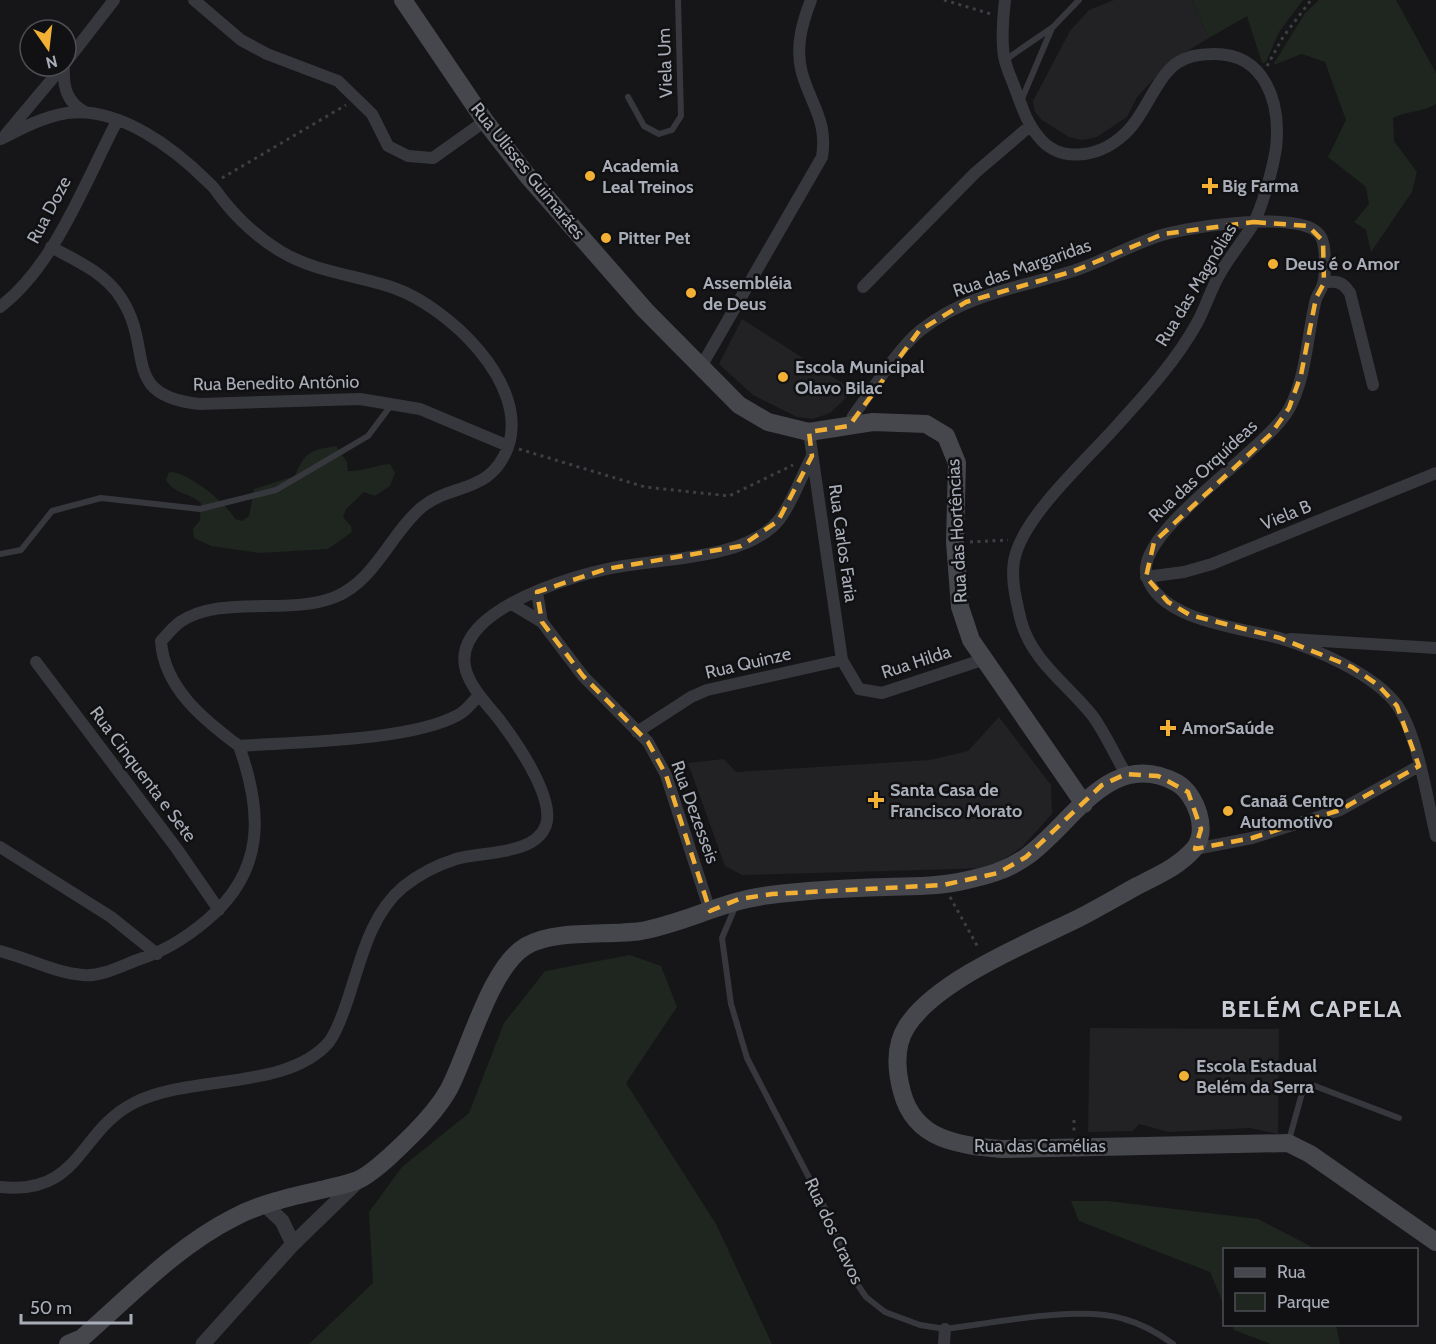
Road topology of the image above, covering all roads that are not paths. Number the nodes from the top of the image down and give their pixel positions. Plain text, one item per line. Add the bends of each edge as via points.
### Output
1 (114, 0) edge
2 (194, 0) edge
3 (403, 0) edge
4 (678, 0) edge
5 (811, 0) edge
6 (1005, 0) edge
7 (1079, 0) edge
8 (1053, 27) junction
9 (78, 47) edge
10 (1005, 60) junction
11 (53, 78) edge
12 (63, 78) edge
13 (628, 97) dead end
14 (1020, 102) junction
15 (86, 112) junction
16 (117, 121) junction
17 (485, 121) junction
18 (1030, 126) junction
19 (0, 140) edge
20 (1254, 222) junction
21 (51, 247) junction
22 (1323, 283) junction
23 (863, 286) dead end
24 (0, 307) edge
25 (702, 365) junction
26 (1373, 385) dead end
27 (392, 404) junction
28 (849, 426) junction
29 (809, 432) junction
30 (508, 446) junction
31 (812, 456) junction
32 (1436, 473) edge
33 (0, 554) edge
34 (1146, 577) junction
35 (537, 592) junction
36 (512, 604) junction
37 (542, 622) junction
38 (1280, 638) junction
39 (1436, 648) edge
40 (842, 660) junction
41 (982, 660) junction
42 (36, 662) dead end
43 (478, 696) junction
44 (637, 732) junction
45 (239, 746) junction
46 (1419, 766) junction
47 (1126, 774) junction
48 (1084, 804) junction
49 (1436, 836) edge
50 (0, 847) edge
51 (1195, 849) junction
52 (739, 899) junction
53 (219, 910) junction
54 (710, 911) junction
55 (0, 951) edge
56 (158, 954) junction
57 (1399, 1118) dead end
58 (1288, 1143) junction
59 (360, 1180) junction
60 (0, 1187) edge
61 (265, 1205) junction
62 (1436, 1242) edge
63 (293, 1244) junction
64 (945, 1329) junction
65 (68, 1344) edge
66 (203, 1344) edge
67 (944, 1344) edge
68 (1173, 1344) edge

1 - 9 street
2 - 17 street via 241,40 338,81 372,114 387,146 408,156 433,158
3 - 17 main road, Rua Ulisses Guimarães
4 - 13 lane, Viela Um via 681,116 672,130 659,134 644,126
5 - 25 street via 799,53 802,73 820,118 822,157
6 - 10 street
7 - 8 lane
8 - 10 lane
8 - 14 lane
10 - 14 street
11 - 19 street
12 - 15 street via 66,94 74,106
14 - 18 street
15 - 16 street
15 - 19 street via 45,118
16 - 21 street, Rua Doze
16 - 30 street via 178,154 278,250 299,261 395,288 457,328 500,378 513,418
17 - 25 main road, Rua Ulisses Guimarães via 577,234 645,310
18 - 20 street, Rua das Magnólias via 1050,148 1069,154 1093,154 1122,137 1136,123 1167,73 1178,63 1204,54 1221,54 1247,63 1262,75 1271,91 1278,127 1275,153
18 - 23 street via 967,180
20 - 22 street, Rua das Orquídeas via 1285,221 1318,231 1323,241
20 - 28 street, Rua das Margaridas via 1163,234 1074,271 1023,282 966,302 919,331
20 - 47 street, Rua das Magnólias via 1220,273 1197,324 1157,380 1053,494 1015,554 1013,574 1029,640 1058,681 1102,730
21 - 24 street, Rua Doze via 21,291
21 - 27 street, Rua Benedito Antônio via 100,274 120,296 134,322 150,384 174,401 200,404 360,399
22 - 26 street via 1339,282 1350,293
22 - 34 street, Rua das Orquídeas via 1289,408 1271,434 1154,542
25 - 29 main road, Rua Ulisses Guimarães via 739,405 768,422
27 - 30 street, Rua Benedito Antônio via 420,409
27 - 33 lane via 369,436 276,490 200,510 101,498 52,511 21,550
28 - 29 main road, Rua das Hortências
28 - 41 main road, Rua das Hortências via 873,422 926,424 946,436 957,463 955,542 960,607
29 - 31 street, Rua Carlos Faria
30 - 45 street via 501,462 485,479 423,506 354,586 335,597 311,603 207,610 181,622 161,641 162,660 174,684 190,704
31 - 35 street via 778,521 741,546 606,569
31 - 40 street, Rua Carlos Faria
32 - 34 street, Viela B via 1212,564
34 - 38 street via 1168,602 1190,615 1222,627
35 - 36 street
35 - 37 street, Rua Dezesseis
36 - 37 street, Rua Dezesseis
36 - 43 street via 483,623 465,648 468,679
37 - 44 street, Rua Dezesseis via 584,676
38 - 39 street
38 - 46 street via 1352,667 1378,685 1397,706
40 - 41 street, Rua Hilda via 859,689 882,693
40 - 44 street, Rua Quinze via 707,690
41 - 48 main road, Rua das Hortências
42 - 53 street, Rua Cinquenta e Sete
43 - 45 street via 458,715 437,724 389,734
43 - 60 street via 499,719 542,789 548,807 546,825 539,836 523,846 456,859 429,870 390,898 378,914 342,1016 330,1040 315,1054 265,1074 160,1092 134,1102 111,1117 66,1173 42,1184
44 - 54 street, Rua Dezesseis via 648,742 666,775
45 - 53 street via 255,806 256,831 248,867 235,892
46 - 49 street
46 - 51 street via 1340,810 1252,838
47 - 48 main road via 1102,785
47 - 51 main road via 1158,776 1188,792 1201,829
48 - 52 main road via 1026,857 998,873 943,885
50 - 56 street via 111,917
51 - 58 main road, Rua das Camélias via 1165,872 987,964 920,1011 899,1044 898,1069 908,1110 937,1136 964,1145 1002,1149
52 - 54 main road
52 - 64 lane, Rua dos Cravos via 722,938 731,1004 747,1058 831,1220 851,1275 866,1298 885,1312
53 - 56 street
54 - 59 main road via 646,930 546,940 527,946 508,962 493,987 437,1110
55 - 56 street via 85,976
57 - 58 lane via 1315,1086 1305,1086
58 - 62 main road, Rua das Camélias via 1310,1154
59 - 61 main road
59 - 63 street
61 - 63 street via 282,1221
61 - 65 main road via 237,1215 195,1239 82,1338
63 - 66 street
64 - 67 street
64 - 68 lane, Rua dos Cravos via 1096,1314 1139,1324

